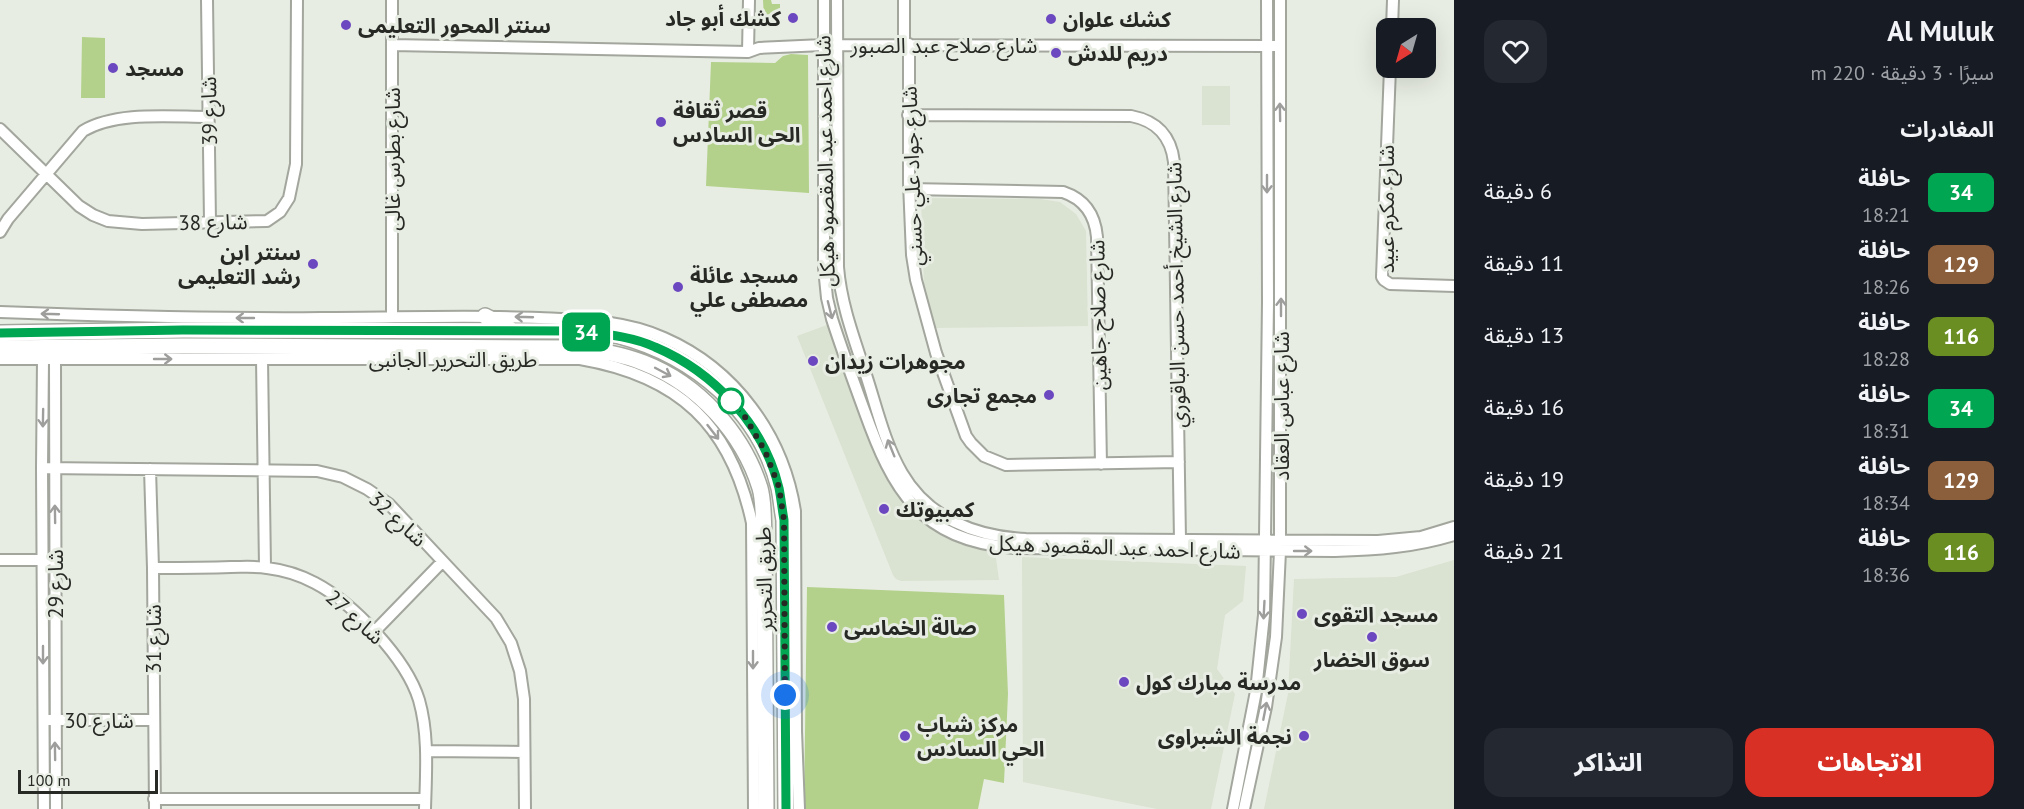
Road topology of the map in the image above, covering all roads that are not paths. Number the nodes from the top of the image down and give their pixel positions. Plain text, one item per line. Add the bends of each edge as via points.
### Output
1 (207, 0) edge
2 (297, 0) edge
3 (392, 0) edge
4 (749, 0) edge
5 (824, 0) edge
6 (837, 0) edge
7 (904, 0) edge
8 (1267, 0) edge
9 (1280, 0) edge
10 (1393, 0) edge
11 (1392, 18) edge
12 (907, 44) junction
13 (392, 45) junction
14 (824, 45) junction
15 (837, 45) junction
16 (1267, 46) junction
17 (1280, 46) junction
18 (748, 52) junction
19 (1390, 78) edge
20 (908, 115) junction
21 (209, 117) junction
22 (0, 129) edge
23 (46, 176) junction
24 (909, 189) junction
25 (210, 222) junction
26 (0, 232) edge
27 (838, 267) junction
28 (824, 268) junction
29 (1454, 286) edge
30 (0, 312) edge
31 (486, 316) junction
32 (392, 317) junction
33 (284, 318) junction
34 (183, 330) junction
35 (219, 330) junction
36 (265, 330) junction
37 (512, 330) junction
38 (0, 333) edge
39 (135, 346) junction
40 (183, 346) junction
41 (217, 346) junction
42 (288, 347) junction
43 (466, 347) junction
44 (0, 348) edge
45 (690, 351) junction
46 (665, 352) junction
47 (0, 359) edge
48 (49, 359) junction
49 (120, 359) junction
50 (262, 359) junction
51 (307, 359) junction
52 (453, 360) junction
53 (1179, 462) junction
54 (1101, 464) junction
55 (42, 468) junction
56 (55, 468) junction
57 (150, 469) junction
58 (263, 470) junction
59 (905, 488) junction
60 (1454, 527) edge
61 (764, 534) junction
62 (1454, 535) edge
63 (1180, 540) junction
64 (1266, 546) junction
65 (1280, 546) junction
66 (753, 547) junction
67 (789, 555) junction
68 (0, 560) edge
69 (42, 560) junction
70 (56, 560) junction
71 (442, 562) junction
72 (266, 567) junction
73 (153, 568) junction
74 (375, 631) junction
75 (49, 720) junction
76 (154, 720) junction
77 (426, 751) junction
78 (524, 752) junction
79 (786, 762) junction
80 (765, 763) junction
81 (787, 803) edge
82 (154, 804) edge
83 (425, 804) edge
84 (762, 806) edge
85 (44, 809) edge
86 (56, 809) edge
87 (525, 809) edge
88 (799, 809) edge
89 (1233, 809) edge
90 (1244, 809) edge

1 - 21 street, شارع 39
2 - 25 street, شارع 38 via 296,164 289,198 280,212 267,221
3 - 13 street, شارع بطرس غالى
4 - 18 street
5 - 14 street, شارع احمد عبد المقصود هيكل
6 - 15 street, شارع احمد عبد المقصود هيكل
7 - 12 street, شارع جواد علي حسني
8 - 16 street, شارع عباس العقاد
9 - 17 street, شارع عباس العقاد
10 - 11 street
12 - 15 street, شارع صلاح عبد الصبور
12 - 16 street, شارع صلاح عبد الصبور
12 - 20 street, شارع جواد علي حسني
13 - 18 street, شارع صلاح عبد الصبور
13 - 32 street, شارع بطرس غالى
14 - 15 street, شارع صلاح عبد الصبور
14 - 18 street, شارع صلاح عبد الصبور
14 - 28 street, شارع احمد عبد المقصود هيكل
15 - 27 street, شارع احمد عبد المقصود هيكل
16 - 17 street, شارع صلاح عبد الصبور
16 -> 64 street, شارع عباس العقاد
65 -> 17 street, شارع عباس العقاد
19 - 29 street, شارع مكرم عبيد via 1382,277 1390,284
20 - 24 street, شارع جواد علي حسني
20 - 53 street, شارع الشيخ أحمد حسن الباقوري via 1131,116 1153,123 1162,131 1174,162
21 - 23 street via 118,119 93,125 83,131
21 - 25 street, شارع 39
22 - 23 street, شارع 38
23 - 25 street, شارع 38 via 79,206 108,221
23 - 26 street
24 - 54 street, شارع جواد علي حسني via 916,280 940,368 966,436 986,458 1006,465
24 - 54 street, شارع صلاح جاهين via 1063,192 1079,200 1091,214 1097,237
27 - 28 street
59 -> 27 street, شارع احمد عبد المقصود هيكل via 843,304
28 -> 59 street, شارع احمد عبد المقصود هيكل via 832,319 882,457
33 -> 30 street, طريق التحرير الجانبى
31 - 32 street, طريق التحرير الجانبى
31 - 37 street
45 -> 31 street, طريق التحرير الجانبى via 646,331 606,321
32 - 33 street, طريق التحرير الجانبى
33 - 36 street
34 - 35 street, طريق التحرير
34 - 38 street, طريق التحرير
34 - 40 street via 189,338
35 - 36 street, طريق التحرير
35 - 41 street via 214,338
36 - 37 street, طريق التحرير
37 - 46 street, طريق التحرير via 617,335
39 - 40 street, طريق التحرير
39 - 44 street, طريق التحرير
39 - 49 street
40 - 41 street, طريق التحرير
41 - 42 street, طريق التحرير
42 - 43 street, طريق التحرير
42 - 51 street
43 - 52 street
43 -> 61 street, طريق التحرير via 577,348 612,353 646,363 677,380 729,428 748,458 761,491
45 - 46 street
45 - 67 street, طريق التحرير الجانبى via 736,388 758,415 783,462 795,511
46 - 67 street, طريق التحرير via 689,364 720,388 745,417 765,451 779,487
47 - 48 street, طريق التحرير الجانبى
48 - 49 street, طريق التحرير الجانبى
48 -> 55 street, شارع 29
48 - 56 street, شارع 29
49 -> 50 street, طريق التحرير الجانبى
50 - 51 street, طريق التحرير الجانبى
50 - 58 street
51 - 52 street, طريق التحرير الجانبى
52 -> 66 street, طريق التحرير الجانبى via 580,359 622,368 670,390 702,419 733,462 745,492
53 - 54 street, شارع جواد علي حسني
53 - 63 street, شارع الشيخ أحمد حسن الباقوري
55 - 56 street, شارع 32
55 - 69 street, شارع 29
56 - 57 street, شارع 32
70 -> 56 street, شارع 29
57 - 58 street, شارع 32
57 - 73 street, شارع 31
58 - 71 street, شارع 32 via 317,471 343,477 367,489 388,504
58 - 72 street
59 - 63 street, شارع احمد عبد المقصود هيكل via 949,520 998,537
59 - 64 street, شارع احمد عبد المقصود هيكل via 920,511 943,528 996,547
60 - 65 street, شارع احمد عبد المقصود هيكل via 1421,537
61 - 66 street
61 - 80 street, طريق التحرير
65 -> 62 street, شارع احمد عبد المقصود هيكل via 1380,550
63 - 64 street, شارع احمد عبد المقصود هيكل
64 - 65 street, شارع احمد عبد المقصود هيكل
64 -> 89 street, شارع عباس العقاد via 1257,680
90 -> 65 street, شارع عباس العقاد via 1276,637
66 -> 84 street, طريق التحرير الجانبى
67 - 79 street, طريق التحرير
67 - 88 street, طريق التحرير الجانبى
68 - 69 street
69 - 70 street
69 -> 75 street, شارع 29
70 - 75 street, شارع 29
71 - 74 street
71 - 78 street, شارع 32 via 496,618 510,643 520,670 524,699
72 - 73 street, شارع 27
72 - 74 street, شارع 27 via 315,582 337,596
73 - 76 street, شارع 31
74 - 77 street, شارع 27 via 407,674 418,698 425,724
75 - 76 street, شارع 30
75 - 85 street, شارع 29
86 -> 75 street, شارع 29
76 - 82 street, شارع 31
77 - 78 street
77 - 83 street, شارع 27
78 - 87 street, شارع 32
79 - 80 street via 776,769
79 - 81 street, طريق التحرير
80 - 84 street, طريق التحرير
81 - 84 street via 777,795
82 - 83 street

